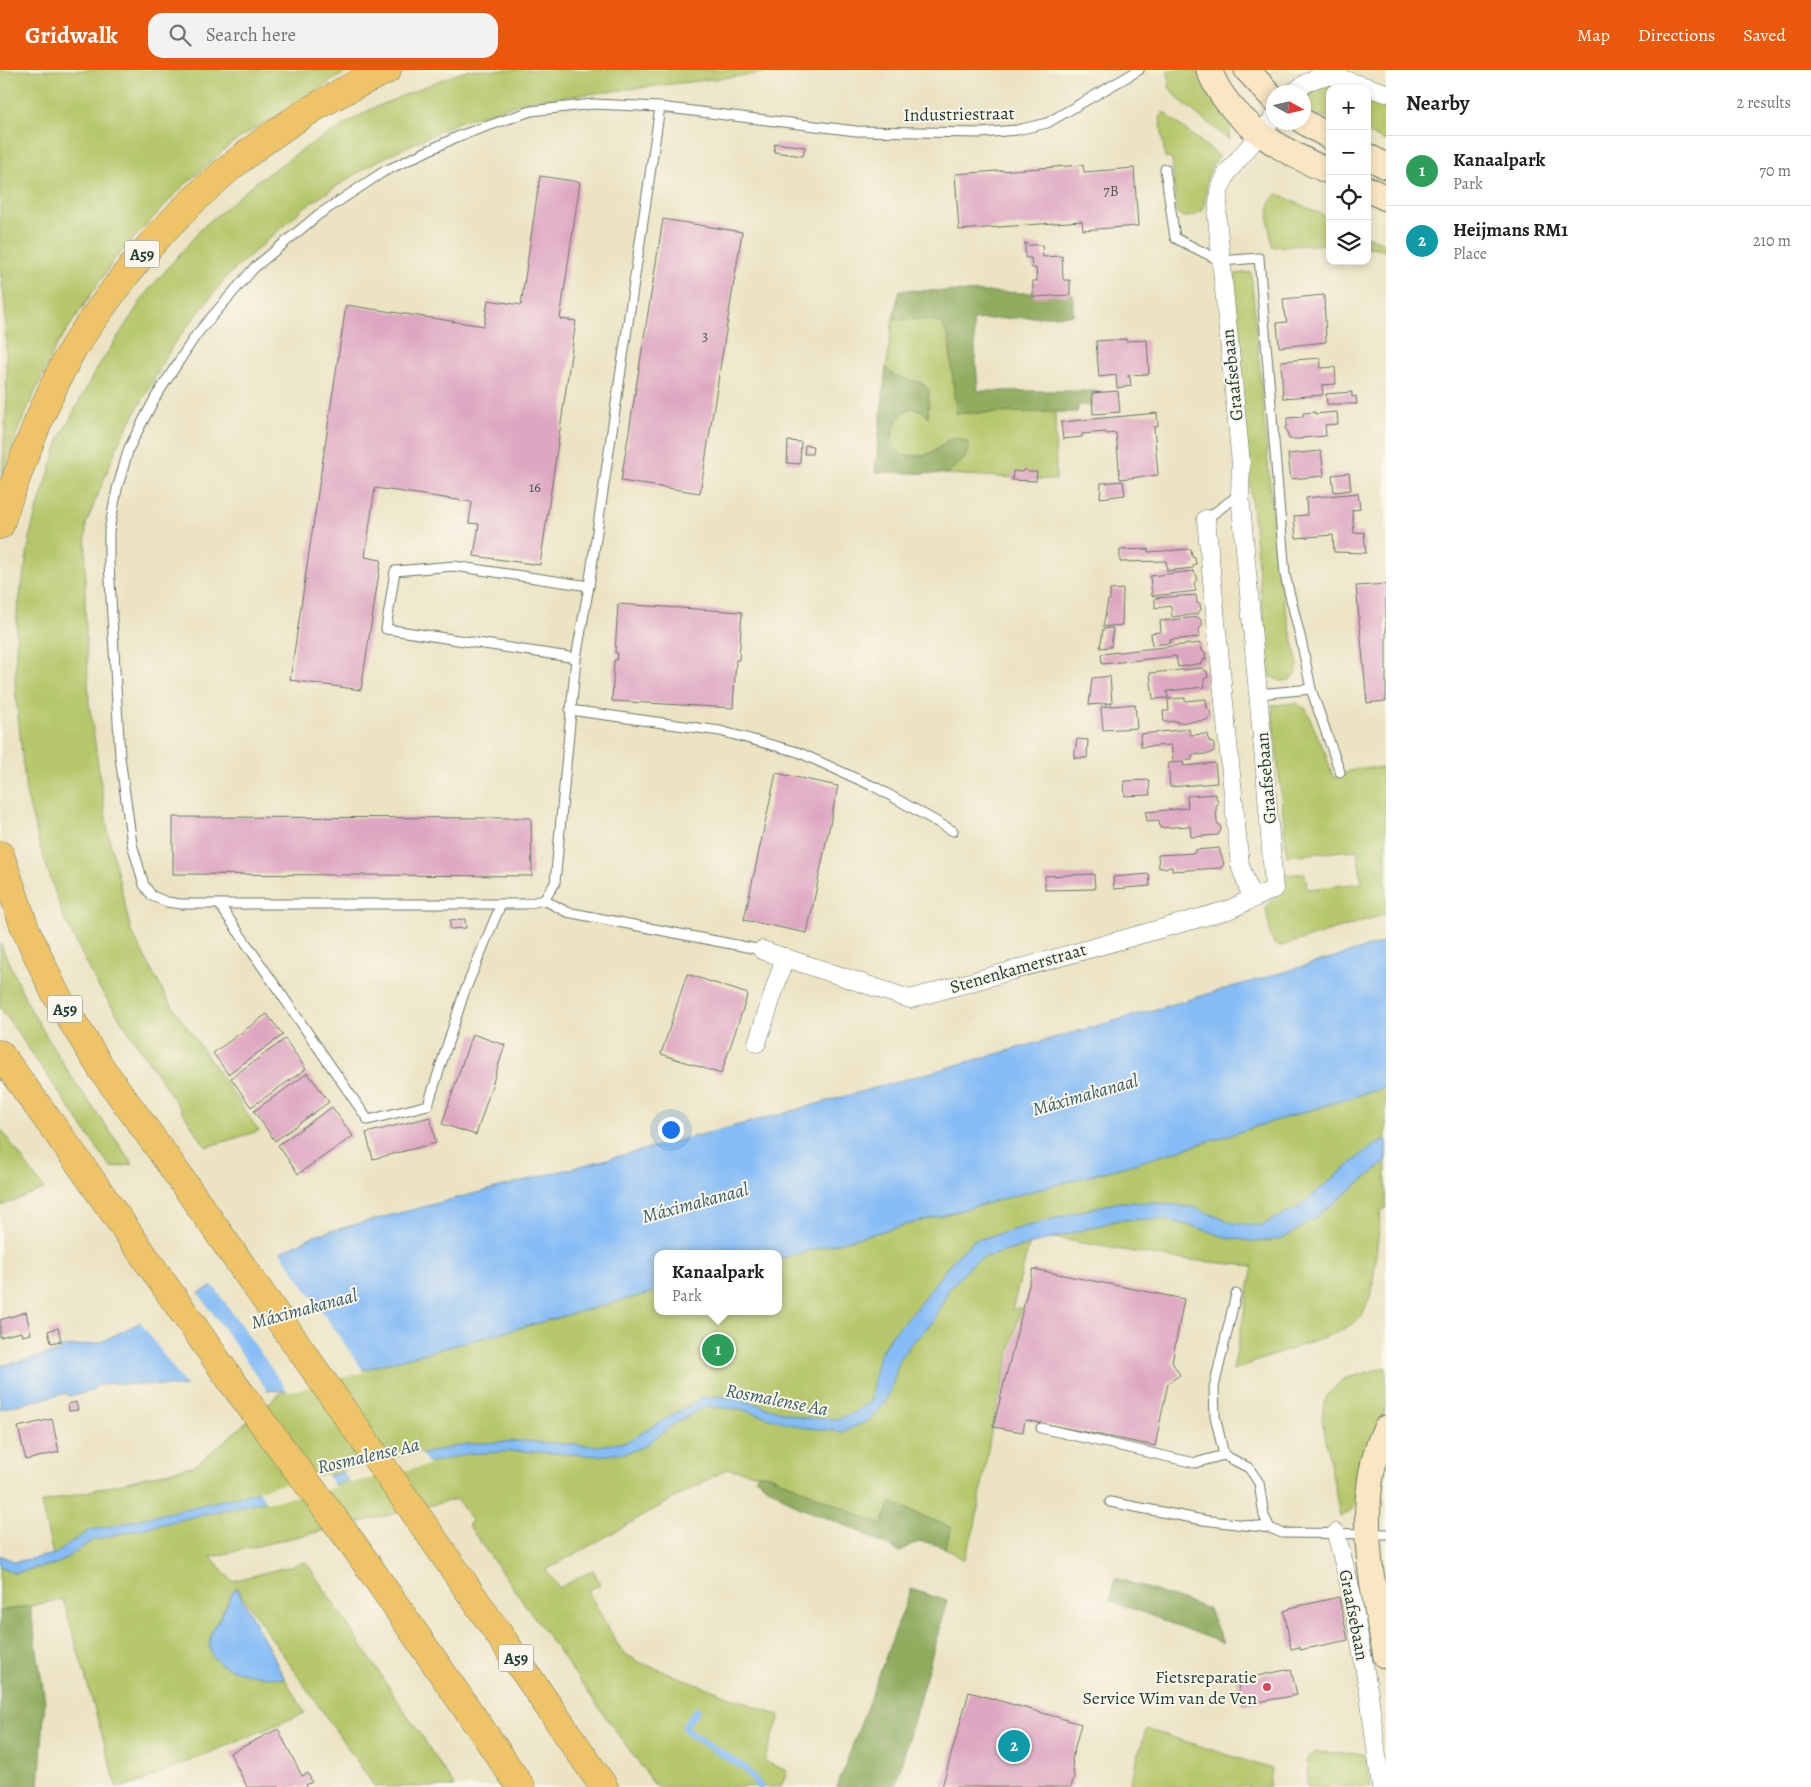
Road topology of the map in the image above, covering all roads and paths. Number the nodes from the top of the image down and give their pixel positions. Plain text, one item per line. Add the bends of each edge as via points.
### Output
1 (387, 70) edge
2 (1139, 70) edge
3 (1208, 70) edge
4 (1247, 70) edge
5 (1303, 85) edge
6 (1266, 90) edge
7 (1386, 92) edge
8 (660, 107) junction
9 (1266, 125) edge
10 (1266, 126) edge
11 (1311, 126) edge
12 (1270, 130) edge
13 (1326, 135) edge
14 (1371, 158) edge
15 (1386, 166) edge
16 (1165, 169) dead end
17 (1326, 170) edge
18 (1371, 191) edge
19 (1386, 198) edge
20 (1221, 261) junction
21 (1240, 494) junction
22 (1206, 519) joint
23 (0, 525) edge
24 (589, 586) junction
25 (576, 658) junction
26 (1311, 689) junction
27 (1258, 694) junction
28 (570, 710) junction
29 (1340, 772) dead end
30 (954, 831) dead end
31 (0, 855) edge
32 (1252, 899) junction
33 (544, 900) junction
34 (219, 904) junction
35 (501, 904) junction
36 (762, 950) joint
37 (785, 958) junction
38 (757, 1043) dead end
39 (0, 1054) edge
40 (1236, 1294) dead end
41 (1041, 1428) dead end
42 (1386, 1428) edge
43 (1224, 1455) junction
44 (1110, 1502) dead end
45 (1270, 1528) junction
46 (1336, 1533) junction
47 (1377, 1534) edge
48 (1386, 1656) edge
49 (521, 1787) edge
50 (604, 1787) edge
51 (1381, 1787) edge

1 - 23 highway, A59 via 330,98 237,162 197,196 141,255 73,350 35,429
2 - 8 lane, Industriestraat via 1047,123 981,133 856,131
3 - 9 main road via 1246,123
4 - 6 main road
5 - 7 street via 1310,79 1333,76
8 - 24 lane
8 - 34 lane, Industriestraat via 593,104 531,111 459,136 383,172 318,214 254,268 196,335 155,398 129,448 109,531 120,757 132,844 144,885 152,896 167,902
10 - 20 street, Graafsebaan via 1227,173 1219,191 1217,218
11 - 13 main road
12 - 17 main road via 1279,148
14 - 15 main road
16 - 20 lane via 1175,238
18 - 19 main road
20 - 21 street, Graafsebaan via 1241,463
20 - 26 lane, Graafsebaan via 1259,258 1285,575
21 - 22 lane
21 - 27 street, Graafsebaan
22 - 32 street, Graafsebaan via 1240,865
24 - 25 lane
24 - 25 lane via 454,566 395,571 386,629
25 - 28 lane
26 - 27 lane
26 - 29 lane, Graafsebaan
27 - 32 street, Graafsebaan via 1274,889
28 - 30 lane via 720,731 798,752 877,788
28 - 33 lane via 555,884
31 - 50 highway, A59 via 25,928 55,993 101,1068
32 - 37 street, Stenenkamerstraat via 1228,910 910,998
33 - 35 lane, Industriestraat
33 - 36 lane via 567,912
34 - 35 lane, Industriestraat
34 - 35 lane via 368,1120 428,1104 464,993
36 - 37 street, Stenenkamerstraat
37 - 38 street
39 - 49 highway via 230,1379 355,1547
40 - 43 lane via 1214,1387 1215,1416
41 - 43 lane via 1194,1463
42 - 47 main road, Graafsebaan via 1377,1450 1369,1492
43 - 45 lane via 1249,1468 1259,1483 1264,1516
44 - 45 lane via 1203,1520
45 - 46 lane via 1282,1533
46 - 47 lane
46 - 51 street, Graafsebaan via 1351,1591
47 - 48 main road, Graafsebaan via 1369,1567

